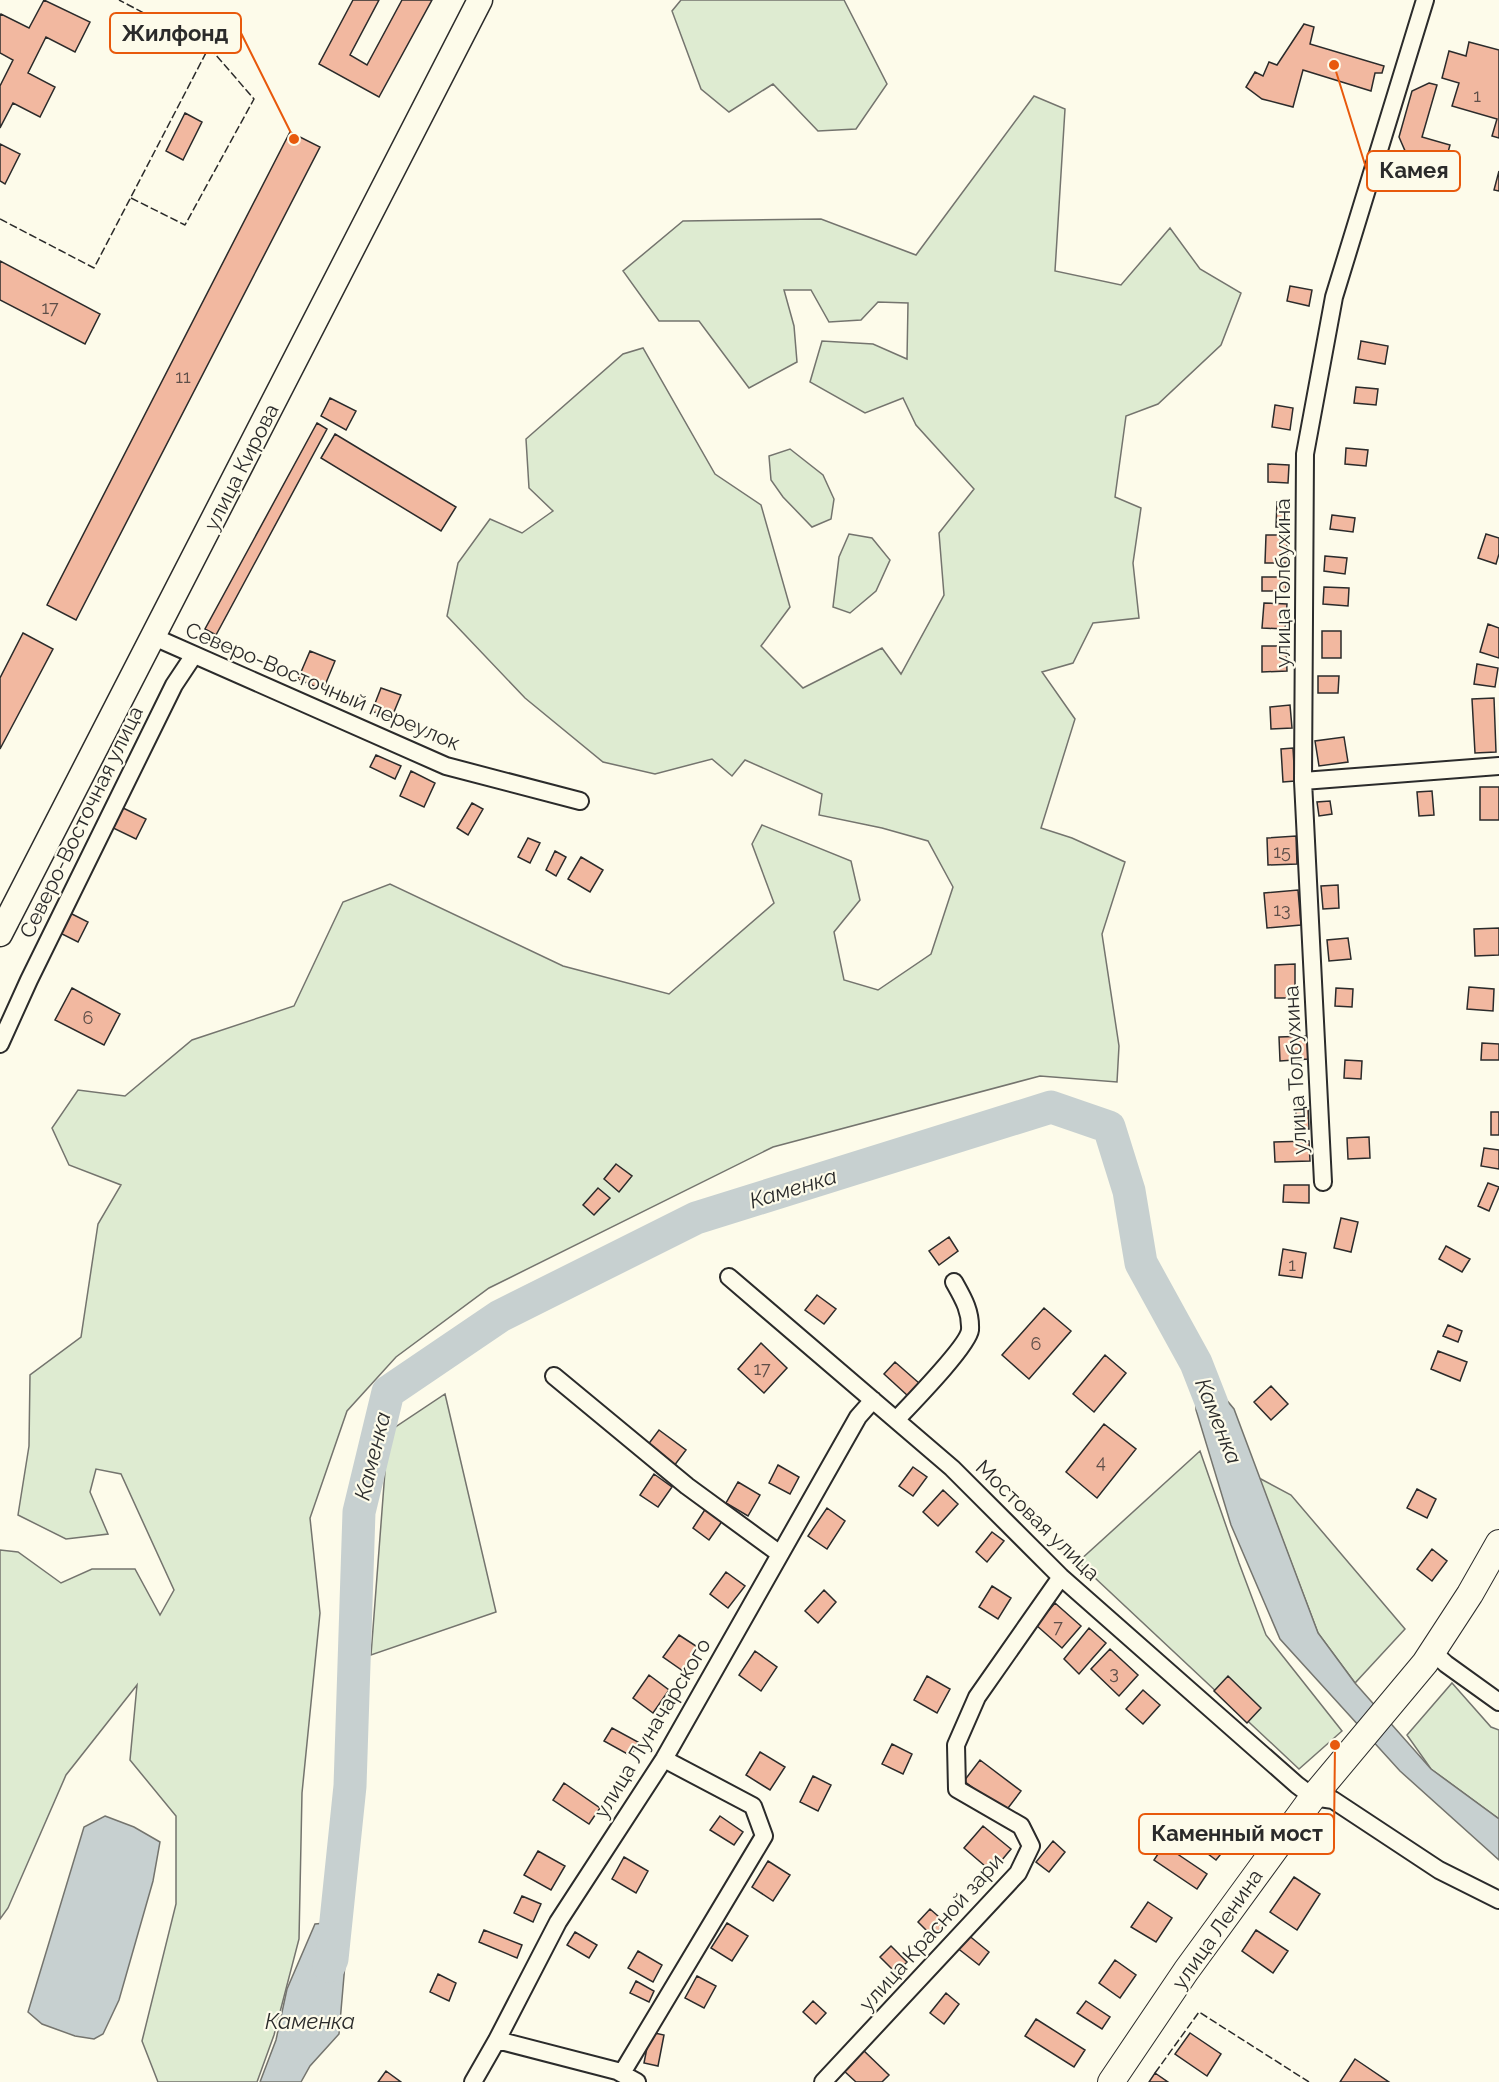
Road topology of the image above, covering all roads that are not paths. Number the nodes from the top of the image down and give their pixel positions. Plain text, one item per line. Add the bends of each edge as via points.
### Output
1 (480, 0) edge
2 (1425, 0) edge
3 (154, 637) junction
4 (194, 655) junction
5 (1499, 766) edge
6 (1303, 781) junction
7 (580, 801) dead end
8 (0, 934) edge
9 (0, 1044) edge
10 (1323, 1182) dead end
11 (729, 1278) dead end
12 (954, 1282) dead end
13 (554, 1376) dead end
14 (873, 1400) junction
15 (896, 1420) junction
16 (1499, 1543) edge
17 (780, 1554) junction
18 (1061, 1577) junction
19 (1429, 1658) junction
20 (1499, 1702) edge
21 (664, 1759) junction
22 (1321, 1788) junction
23 (1499, 1900) edge
24 (497, 2040) junction
25 (622, 2073) junction
26 (473, 2082) edge
27 (637, 2082) edge
28 (823, 2082) edge
29 (1111, 2082) edge

1 - 3 street, улица Кирова
2 - 6 street, улица Толбухина via 1334,297 1305,454
3 - 4 street, Северо-Восточный переулок
3 - 8 street, улица Кирова
4 - 7 street, Северо-Восточный переулок via 446,766
4 - 9 street, Северо-Восточная улица via 174,685
5 - 6 street
6 - 10 street, улица Толбухина
11 - 14 street, Мостовая улица
12 - 15 street via 968,1307 970,1332
13 - 17 street via 687,1486
14 - 15 street, Мостовая улица
14 - 17 street, улица Луначарского via 858,1417
15 - 18 street, Мостовая улица via 952,1468
16 - 19 main road
17 - 21 street, улица Луначарского
18 - 22 street, Мостовая улица via 1297,1785
18 - 28 street, улица Красной зари via 978,1697 956,1745 957,1789 1021,1826 1031,1846 1023,1864
19 - 20 street via 1446,1665
19 - 22 main road, улица Ленина
21 - 24 street, улица Луначарского via 558,1922
21 - 25 street via 753,1806 764,1836
22 - 23 street via 1439,1870
22 - 29 main road, улица Ленина via 1186,1971
24 - 25 street
24 - 26 street, улица Луначарского
25 - 27 street

